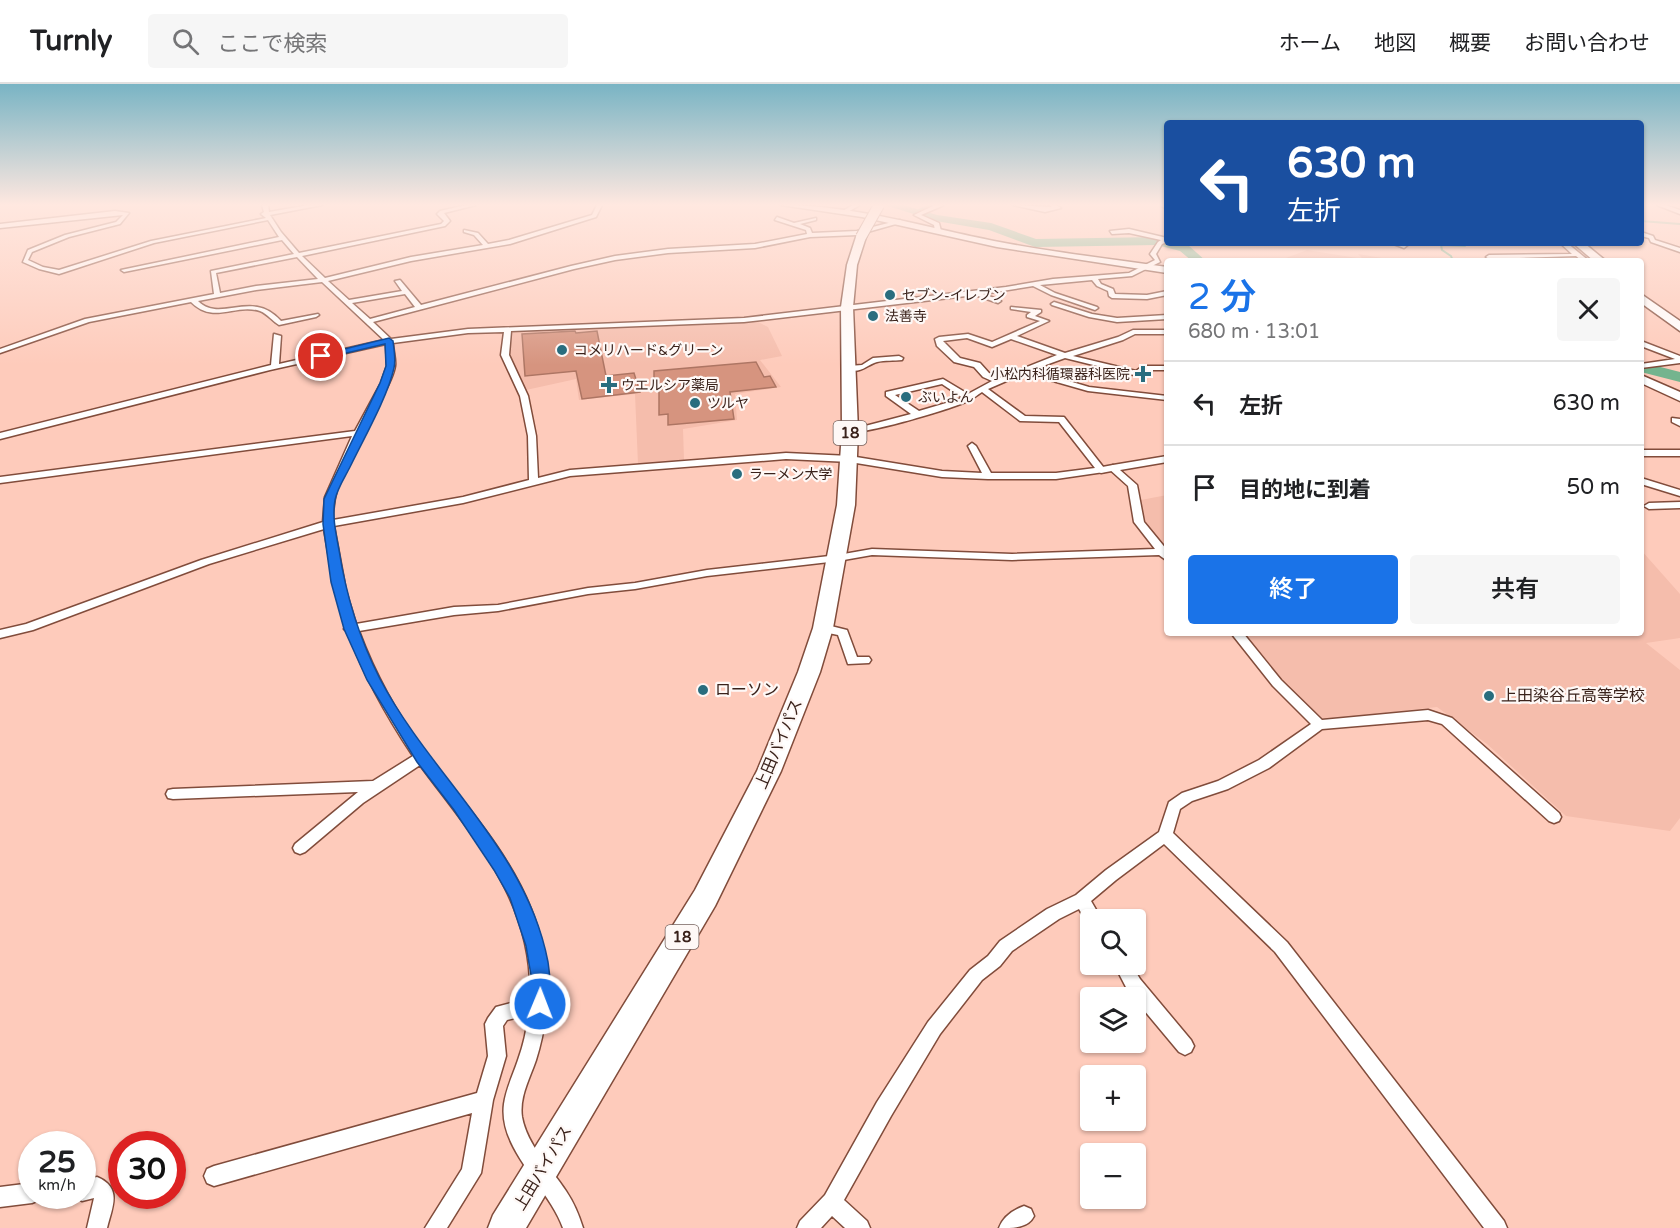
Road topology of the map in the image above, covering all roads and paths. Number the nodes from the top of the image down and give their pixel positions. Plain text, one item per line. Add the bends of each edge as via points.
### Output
1 (27, 258) edge
2 (102, 258) edge
3 (182, 258) edge
4 (282, 258) edge
5 (302, 258) edge
6 (415, 258) edge
7 (613, 258) edge
8 (854, 258) edge
9 (1092, 258) edge
10 (1156, 258) edge
11 (1149, 267) junction
12 (124, 270) dead end
13 (1164, 270) edge
14 (1094, 278) junction
15 (323, 280) junction
16 (398, 281) dead end
17 (1033, 284) junction
18 (406, 292) junction
19 (971, 293) junction
20 (1164, 293) edge
21 (217, 295) junction
22 (1644, 299) edge
23 (193, 300) junction
24 (998, 301) dead end
25 (348, 302) junction
26 (1054, 304) dead end
27 (847, 307) junction
28 (419, 308) junction
29 (1013, 308) dead end
30 (1095, 308) dead end
31 (316, 315) dead end
32 (1164, 317) edge
33 (1117, 320) junction
34 (370, 321) junction
35 (1680, 327) edge
36 (507, 330) junction
37 (1133, 332) junction
38 (1164, 332) edge
39 (277, 336) dead end
40 (1012, 337) junction
41 (389, 341) junction
42 (1112, 344) junction
43 (1644, 344) edge
44 (1121, 349) dead end
45 (0, 351) edge
46 (1066, 356) junction
47 (899, 358) dead end
48 (1680, 360) edge
49 (1644, 366) edge
50 (275, 367) junction
51 (849, 368) junction
52 (1164, 368) edge
53 (1026, 371) junction
54 (997, 380) junction
55 (1644, 380) edge
56 (983, 389) junction
57 (1680, 397) edge
58 (968, 398) junction
59 (1164, 398) edge
60 (917, 414) junction
61 (850, 431) junction
62 (359, 433) junction
63 (0, 436) edge
64 (972, 446) dead end
65 (1644, 453) edge
66 (1680, 453) edge
67 (850, 459) junction
68 (1164, 460) edge
69 (1113, 468) junction
70 (1101, 470) junction
71 (988, 476) junction
72 (0, 480) edge
73 (534, 482) junction
74 (1644, 482) edge
75 (1680, 493) edge
76 (1680, 505) edge
77 (1649, 506) dead end
78 (329, 524) junction
79 (1164, 554) edge
80 (1164, 555) edge
81 (838, 558) junction
82 (823, 628) junction
83 (350, 629) junction
84 (0, 634) edge
85 (1239, 636) edge
86 (864, 660) dead end
87 (1320, 725) junction
88 (422, 758) junction
89 (374, 786) junction
90 (173, 794) dead end
91 (1554, 817) dead end
92 (1166, 835) junction
93 (300, 848) dead end
94 (1082, 900) junction
95 (1087, 909) edge
96 (1129, 975) edge
97 (540, 1004) junction
98 (1185, 1046) dead end
99 (484, 1100) junction
100 (540, 1173) junction
101 (214, 1176) dead end
102 (96, 1187) edge
103 (18, 1195) edge
104 (0, 1197) edge
105 (832, 1202) junction
106 (97, 1228) edge
107 (435, 1228) edge
108 (506, 1228) edge
109 (573, 1228) edge
110 (807, 1228) edge
111 (860, 1228) edge
112 (1497, 1228) edge

1 - 2 street via 41,268 59,272
3 - 12 street
4 - 21 street via 213,272
5 - 15 street
6 - 15 street
7 - 28 street
8 - 27 highway, 上田バイパス / 18, bridge
9 - 11 main road
10 - 11 street via 1158,261
11 - 13 main road
11 - 14 street via 1135,274
14 - 17 street
14 - 20 street via 1113,296 1147,297
15 - 21 street
15 - 25 street
16 - 18 street
17 - 19 street
17 - 30 street
18 - 25 street
18 - 28 street
19 - 24 street
19 - 27 street
21 - 23 street
22 - 35 highway
23 - 31 street via 217,313 249,305 275,316 279,323
23 - 45 street via 72,324
25 - 34 street
26 - 33 street
27 - 36 street via 744,320
27 - 51 highway, 上田バイパス / 18
28 - 34 street
29 - 40 street via 1039,311 1029,316 1046,321
32 - 33 street
33 - 37 street via 1119,326
34 - 41 street
36 - 41 street
36 - 73 street via 505,355 524,396 532,436
37 - 38 street
37 - 42 street
39 - 50 street
40 - 46 street
40 - 54 street via 992,345 968,336 939,339 957,360 977,365
41 - 50 street
41 - 62 street via 391,366
42 - 44 street
42 - 46 street
43 - 48 street
46 - 52 street via 1138,374 1143,368
46 - 53 street
47 - 51 street via 873,360 864,367
48 - 49 street
50 - 63 street
51 - 61 highway, 上田バイパス / 18
53 - 54 street
53 - 59 street via 1088,389
54 - 56 street
55 - 57 main road
56 - 58 street
56 - 70 street via 1023,419 1061,419
58 - 60 street
58 - 60 street via 943,381 889,394
60 - 61 street
61 - 67 highway, 上田バイパス / 18
62 - 72 street
62 - 78 street via 330,499
64 - 71 street
65 - 66 street
67 - 71 street via 942,474
67 - 73 street via 786,456 596,469
67 - 81 highway, 上田バイパス / 18
68 - 69 street
69 - 70 street
69 - 79 street via 1132,486 1139,522
70 - 71 street via 1056,476
73 - 78 street via 464,500
74 - 75 street
76 - 77 street
78 - 83 street
78 - 84 street
80 - 81 street via 1012,557 872,552
81 - 82 highway, 上田バイパス / 18
81 - 83 street via 706,573
82 - 86 street via 843,633 852,661
82 - 100 highway, 上田バイパス / 18 via 791,720 705,898
83 - 88 street via 374,680
85 - 87 street via 1277,683
87 - 91 street via 1428,714 1447,721
87 - 92 street via 1264,764 1174,806
88 - 89 street
88 - 97 street via 500,865 518,897 535,946
89 - 90 street
89 - 93 street
92 - 94 street
92 - 112 street via 1281,947
94 - 95 street
94 - 105 street via 1053,914 1006,946 976,975 934,1028
96 - 98 street
97 - 99 street via 502,1013 494,1024 497,1056
97 - 100 street via 512,1115 516,1136
99 - 101 street
99 - 107 street via 471,1173
100 - 108 highway, 上田バイパス / 18
100 - 109 street via 564,1205
102 - 106 street via 105,1195
103 - 104 street
105 - 110 street
105 - 111 street

